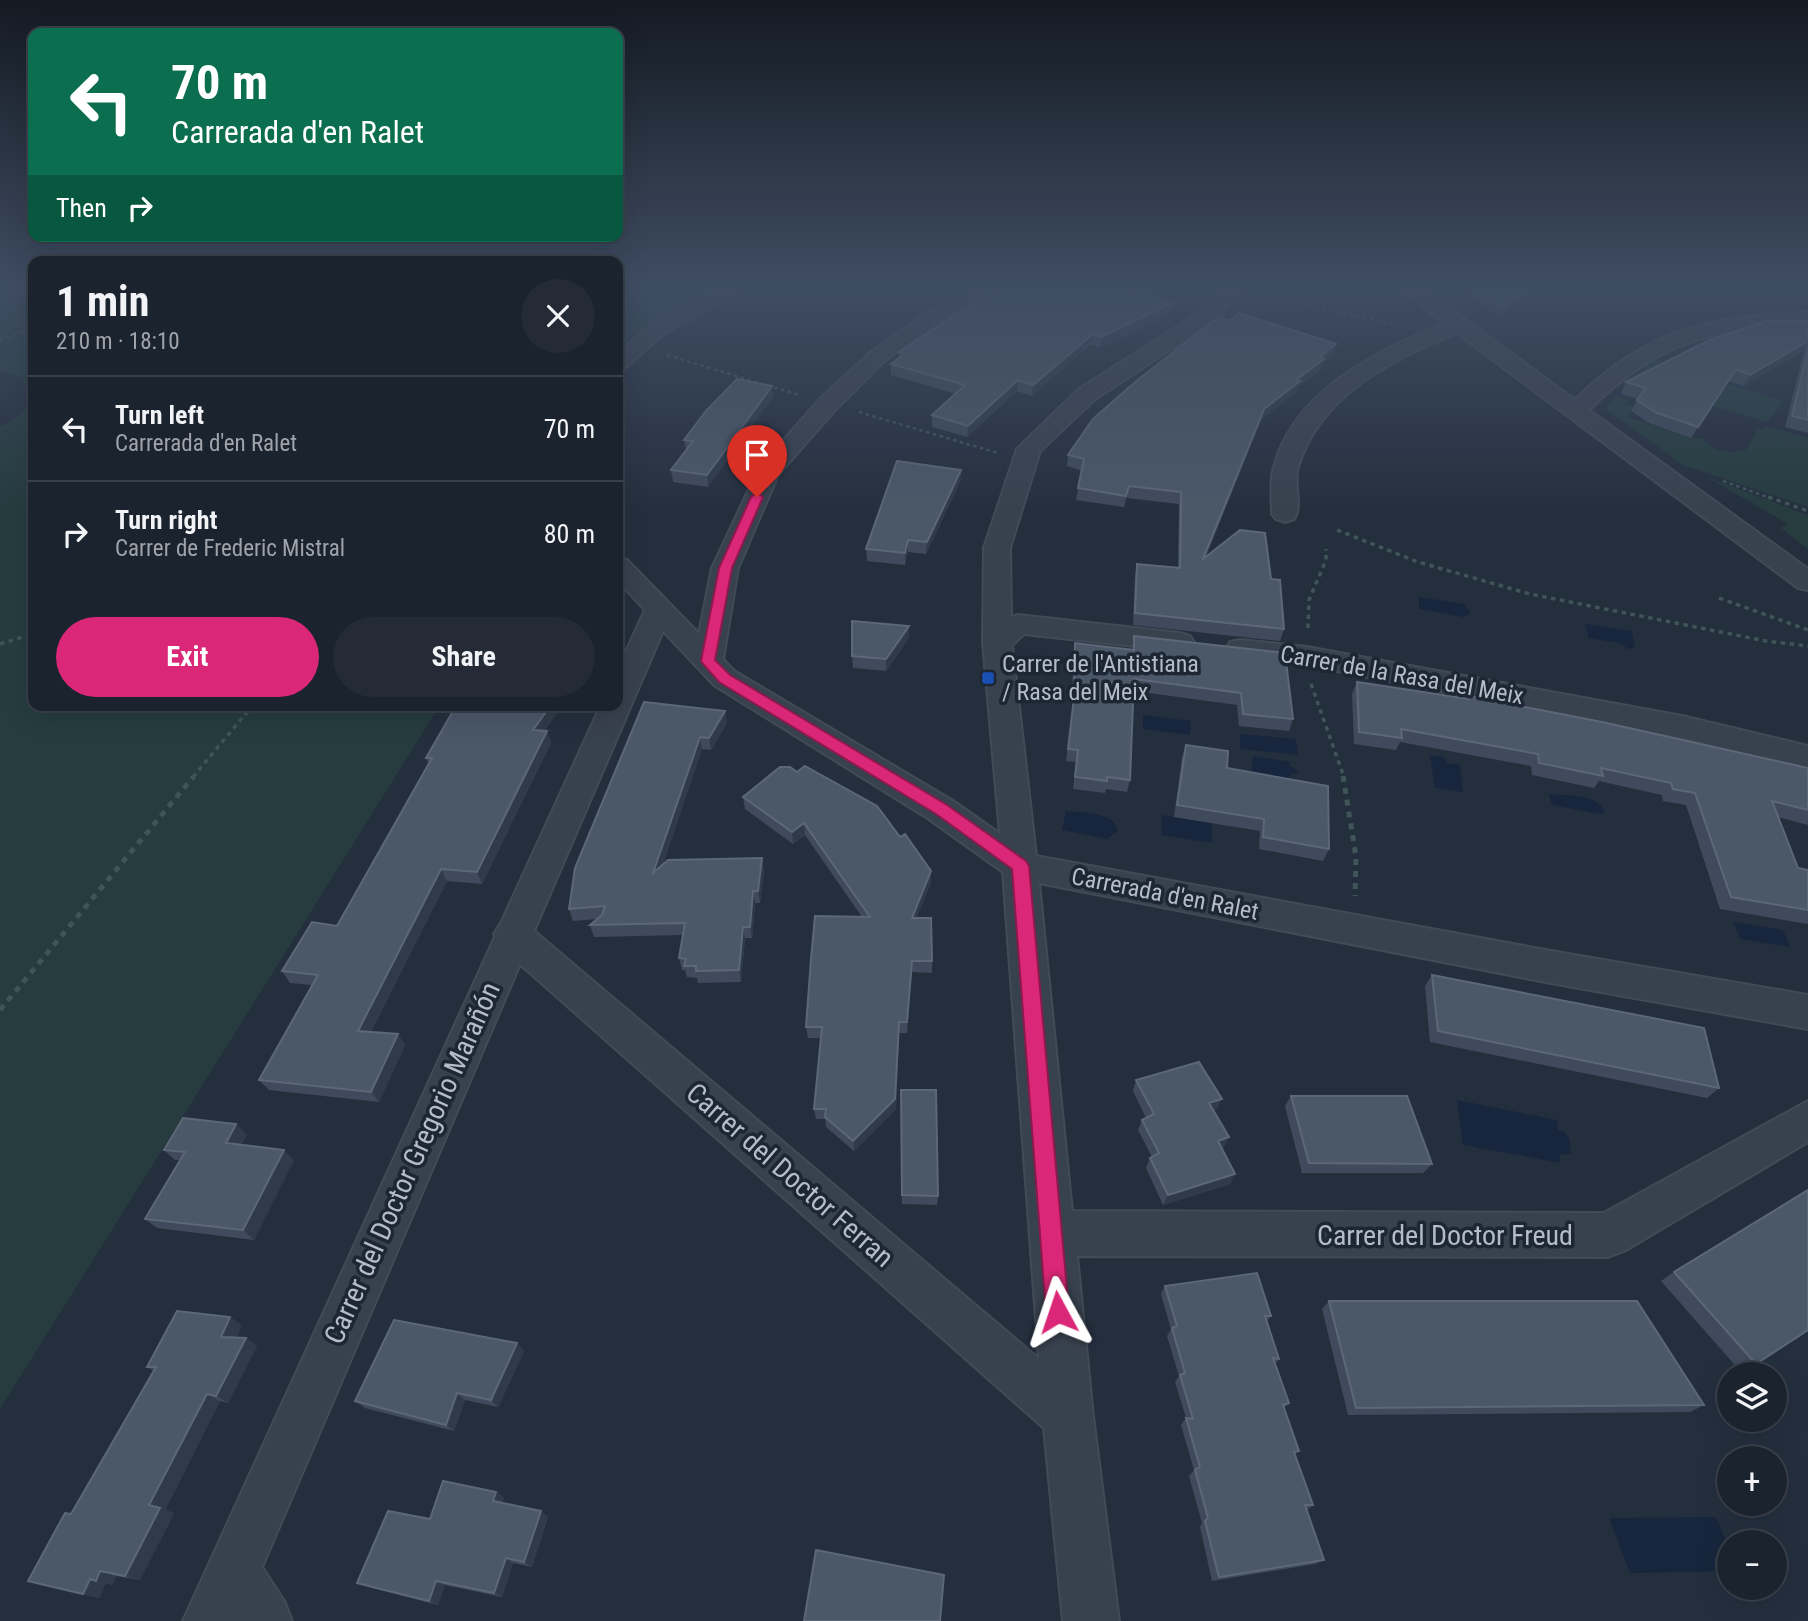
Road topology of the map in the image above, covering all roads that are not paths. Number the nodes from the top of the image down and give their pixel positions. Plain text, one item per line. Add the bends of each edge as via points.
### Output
1 (873, 361) edge
2 (1139, 361) edge
3 (1383, 361) edge
4 (1506, 361) edge
5 (1635, 361) edge
6 (1576, 411) junction
7 (1285, 514) dead end
8 (623, 572) edge
9 (1808, 582) edge
10 (658, 611) junction
11 (1004, 624) junction
12 (708, 661) junction
13 (623, 690) edge
14 (613, 711) edge
15 (1808, 757) edge
16 (1020, 866) junction
17 (512, 934) junction
18 (1808, 1012) edge
19 (1808, 1120) edge
20 (1050, 1233) junction
21 (1068, 1416) junction
22 (233, 1571) junction
23 (211, 1621) edge
24 (264, 1621) edge
25 (1091, 1621) edge

1 - 12 street via 767,473 725,568
2 - 11 street via 1087,394 1028,449 998,548
3 - 7 street via 1337,391 1303,429 1285,468
4 - 6 street
5 - 6 street via 1618,370
6 - 9 street
8 - 10 street, Carrerada d'en Ralet
10 - 12 street, Carrerada d'en Ralet
10 - 13 street, Carrer del Doctor Gregorio Marañón
11 - 15 street, Carrer de la Rasa del Meix via 1307,656 1682,727
11 - 16 street
12 - 16 street, Carrerada d'en Ralet via 724,678 941,810
14 - 17 street, Carrer del Doctor Gregorio Marañón
16 - 18 street, Carrerada d'en Ralet
16 - 20 street
17 - 21 street, Carrer del Doctor Ferran
17 - 22 street, Carrer del Doctor Gregorio Marañón
19 - 20 street, Carrer del Doctor Freud via 1608,1235
20 - 21 street
21 - 25 street
22 - 23 street, Carrer del Doctor Gregorio Marañón
22 - 24 street

